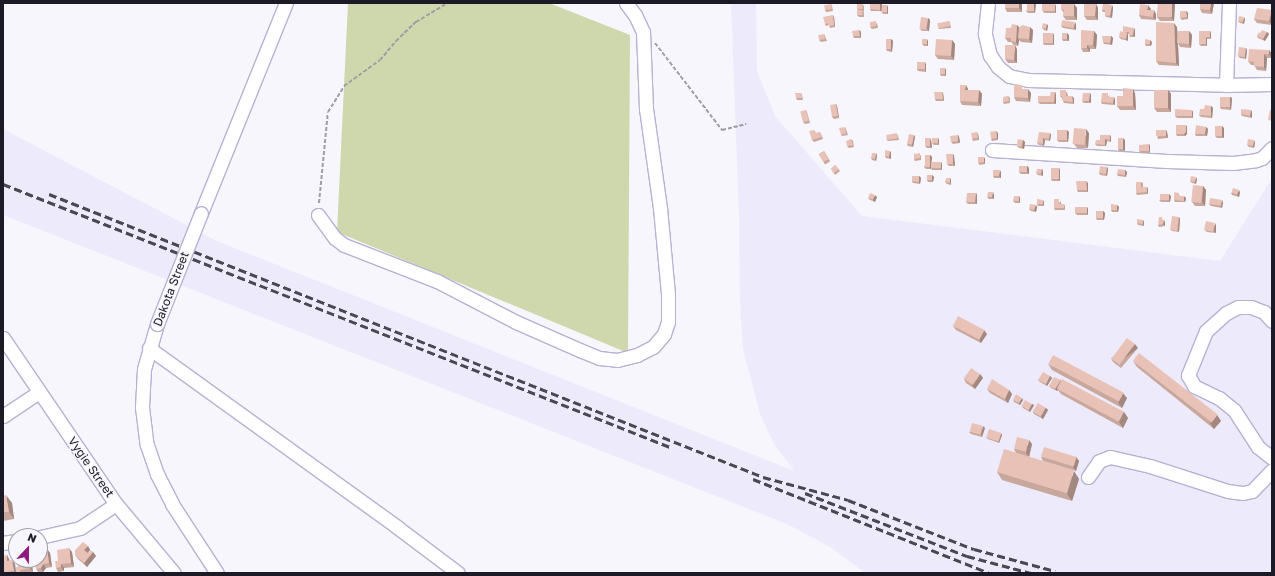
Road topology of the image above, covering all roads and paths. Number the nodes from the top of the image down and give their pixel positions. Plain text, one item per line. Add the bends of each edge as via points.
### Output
1 (286, 3) edge
2 (448, 3) edge
3 (626, 3) edge
4 (988, 3) edge
5 (1229, 3) edge
6 (654, 43) dead end
7 (1272, 84) edge
8 (1226, 85) junction
9 (746, 124) dead end
10 (1272, 148) edge
11 (992, 150) dead end
12 (318, 215) joint
13 (1272, 321) edge
14 (3, 338) edge
15 (149, 348) junction
16 (39, 392) junction
17 (3, 416) edge
18 (1272, 458) edge
19 (1272, 470) edge
20 (1088, 477) dead end
21 (116, 504) junction
22 (48, 535) edge
23 (174, 573) edge
24 (217, 573) edge
25 (458, 573) edge

1 - 15 street, Dakota Street, bridge
2 - 12 path via 416,22 380,60 344,86 328,112
3 - 12 street via 643,32 646,109 660,208 668,294 668,322 664,334 652,348 617,360 599,358 516,322 437,281 344,245 335,238
4 - 8 street via 985,34 990,56 1009,76 1028,80
5 - 8 street
6 - 9 path via 722,130
7 - 8 street
10 - 11 street via 1262,158 1233,163
13 - 18 street via 1264,312 1251,307 1238,307 1226,313 1206,331 1188,376 1194,386 1219,398 1234,410 1258,447
14 - 16 street, Vygie Street
15 - 24 street, Dakota Street via 144,369 142,407 147,446 172,504
15 - 25 street
16 - 17 street
16 - 21 street, Vygie Street
19 - 20 street via 1252,491 1242,493 1228,491 1150,466 1110,458 1099,461
21 - 22 street via 80,528
21 - 23 street, Vygie Street

